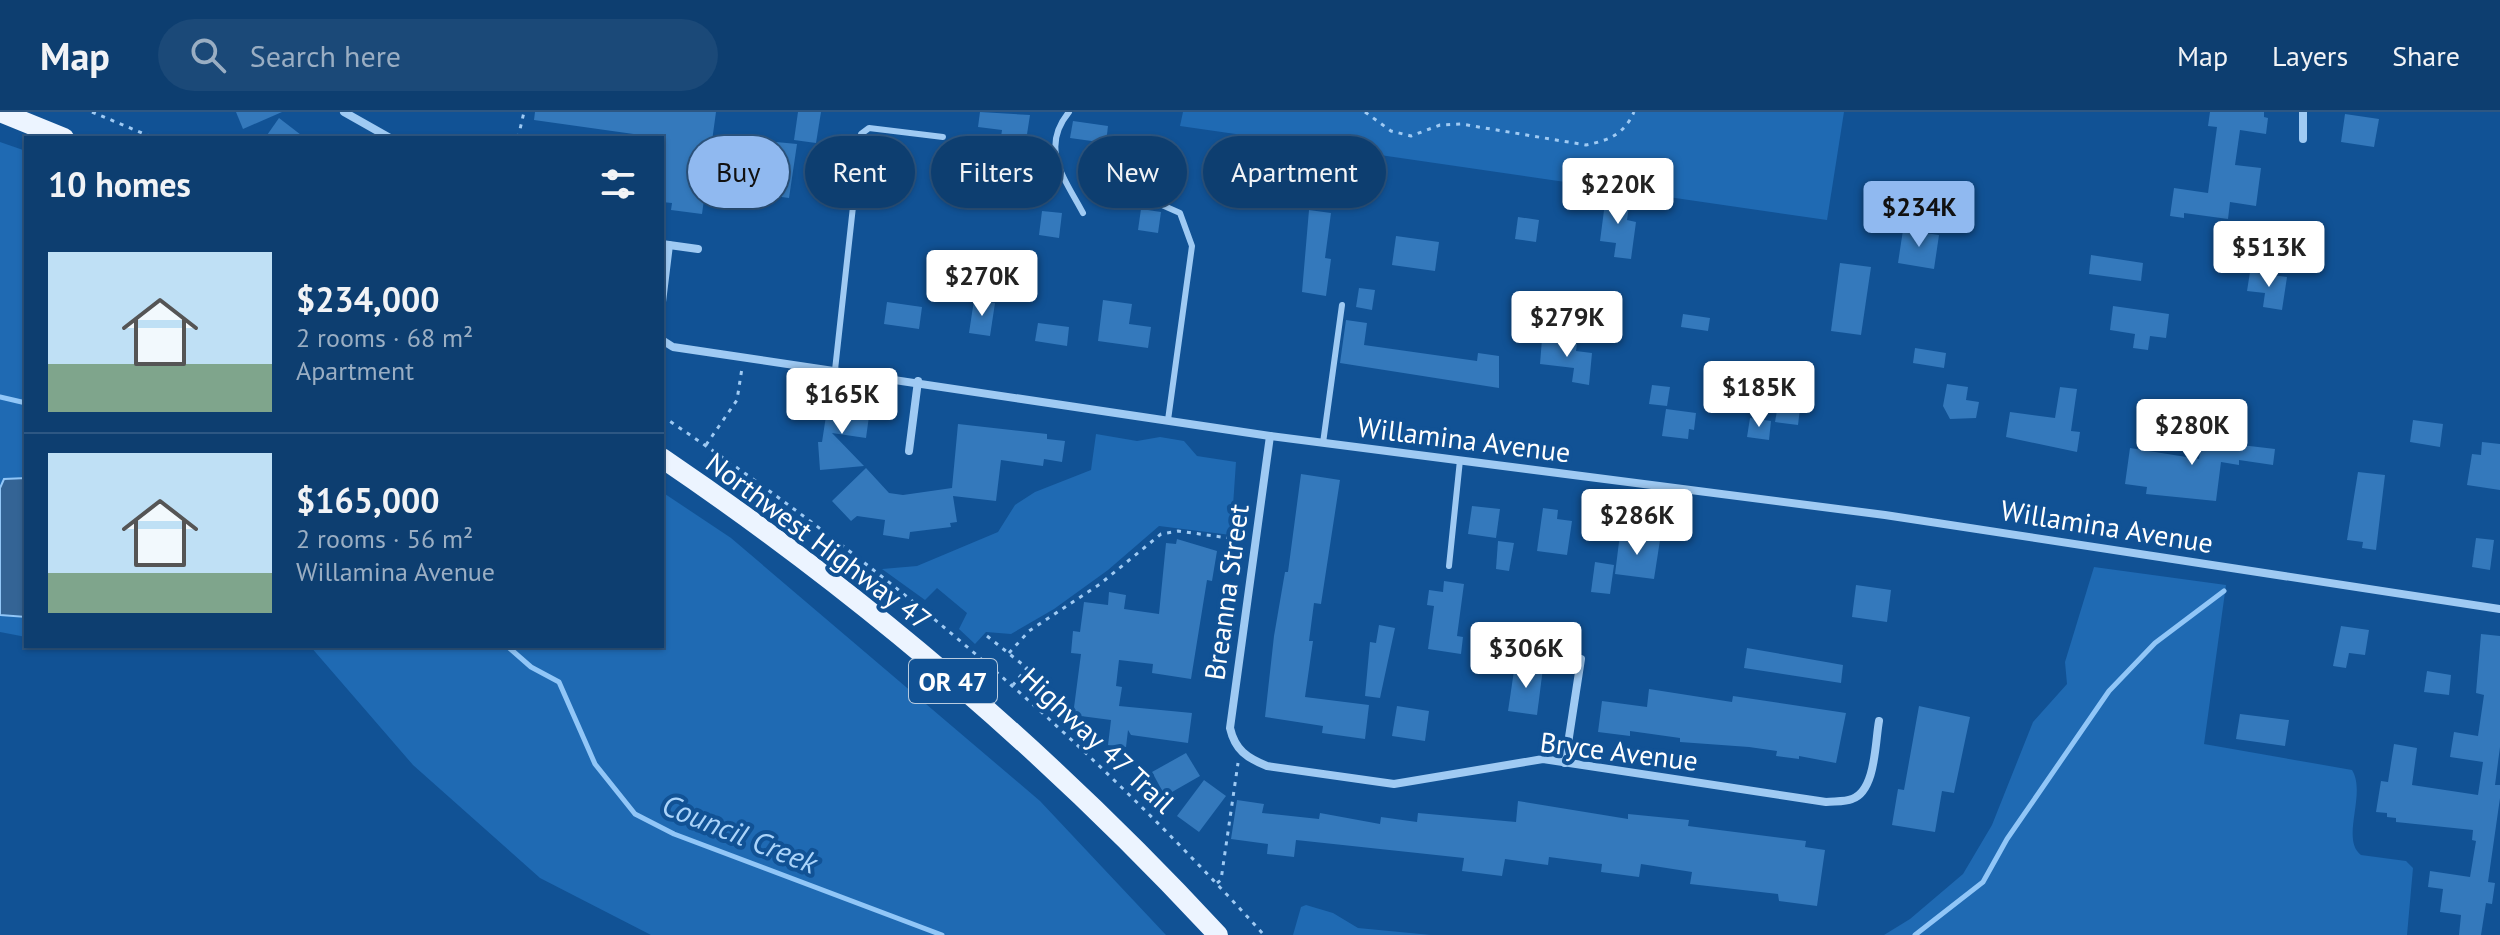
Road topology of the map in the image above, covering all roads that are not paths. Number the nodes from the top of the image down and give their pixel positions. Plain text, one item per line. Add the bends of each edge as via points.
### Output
1 (0, 112) edge
2 (344, 112) edge
3 (1069, 112) edge
4 (2303, 112) edge
5 (59, 136) edge
6 (386, 136) edge
7 (935, 136) edge
8 (2303, 139) dead end
9 (1169, 208) edge
10 (1083, 213) dead end
11 (666, 244) edge
12 (698, 249) dead end
13 (664, 273) edge
14 (1342, 305) dead end
15 (664, 341) edge
16 (835, 370) junction
17 (918, 381) junction
18 (1168, 420) junction
19 (1270, 436) junction
20 (1323, 443) junction
21 (909, 451) dead end
22 (664, 459) edge
23 (1460, 460) junction
24 (1449, 566) dead end
25 (2500, 609) edge
26 (1581, 659) dead end
27 (1879, 721) dead end
28 (1240, 752) joint
29 (1565, 763) junction
30 (1218, 935) edge

1 - 5 main road
2 - 6 street
3 - 10 lane via 1058,129 1054,160
4 - 8 street
7 - 16 lane via 869,128 861,134
9 - 18 lane via 1180,213 1192,246
11 - 12 street
11 - 13 street
14 - 20 lane
15 - 16 street, Willamina Avenue via 673,347
16 - 17 street, Willamina Avenue
17 - 18 street, Willamina Avenue
17 - 21 street
18 - 19 street, Willamina Avenue
19 - 20 street, Willamina Avenue
19 - 28 street, Breanna Street via 1231,713
20 - 23 street, Willamina Avenue
22 - 30 main road, Northwest Highway 47 / OR 47 via 770,534 961,688 1099,813
23 - 24 lane
23 - 25 street, Willamina Avenue via 1885,515
26 - 29 street
27 - 29 street, Bryce Avenue via 1870,776 1855,799 1826,802
28 - 29 street, Bryce Avenue via 1267,766 1394,784 1528,760

